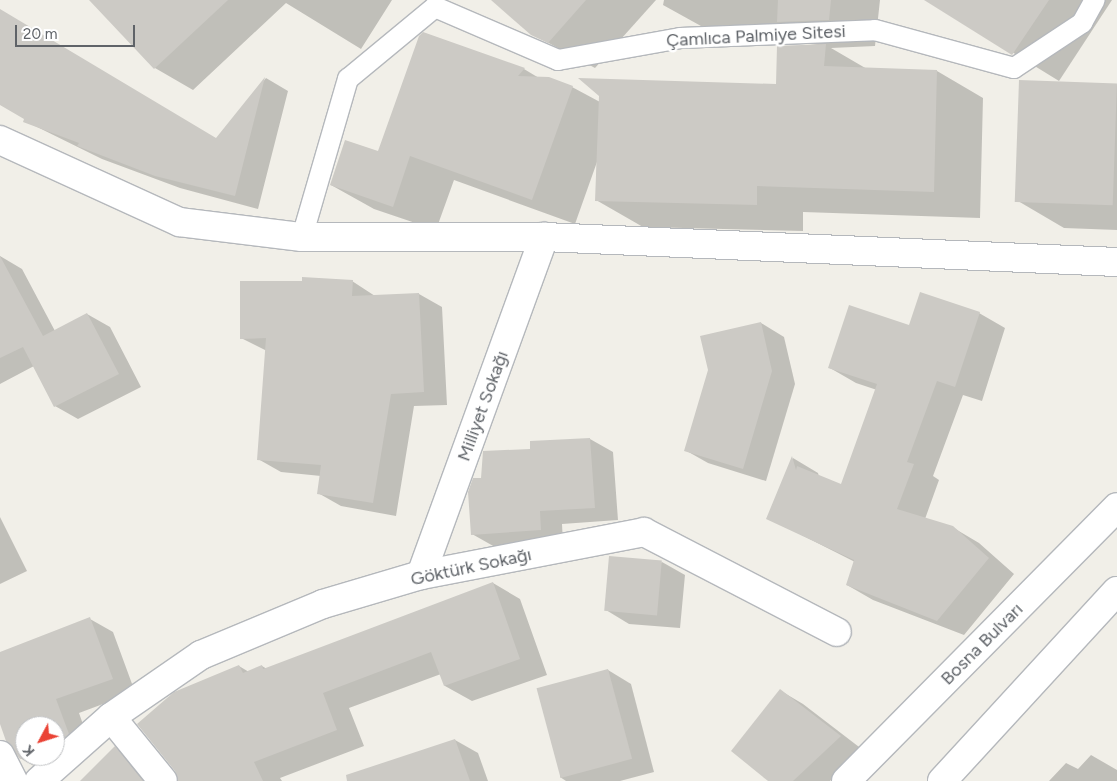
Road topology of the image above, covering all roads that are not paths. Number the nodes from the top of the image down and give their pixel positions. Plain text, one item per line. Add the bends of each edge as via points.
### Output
1 (1095, 0) edge
2 (0, 140) edge
3 (302, 237) junction
4 (544, 237) junction
5 (1117, 262) edge
6 (1117, 507) edge
7 (421, 576) junction
8 (1117, 591) edge
9 (837, 632) dead end
10 (111, 717) junction
11 (0, 755) edge
12 (13, 781) edge
13 (38, 781) edge
14 (163, 781) edge
15 (846, 781) edge
16 (942, 781) edge

1 - 3 lane, Çamlıca Palmiye Sitesi via 1082,23 1014,68 875,30 680,38 558,60 435,6 348,80
2 - 3 street via 179,222
3 - 4 street
4 - 5 street
4 - 7 street, Milliyet Sokağı
6 - 15 street, Bosna Bulvarı
7 - 9 street, Göktürk Sokağı via 644,532
7 - 10 street, Göktürk Sokağı via 323,604 201,655
8 - 16 street
10 - 13 street, Göktürk Sokağı
10 - 14 street
11 - 12 street

